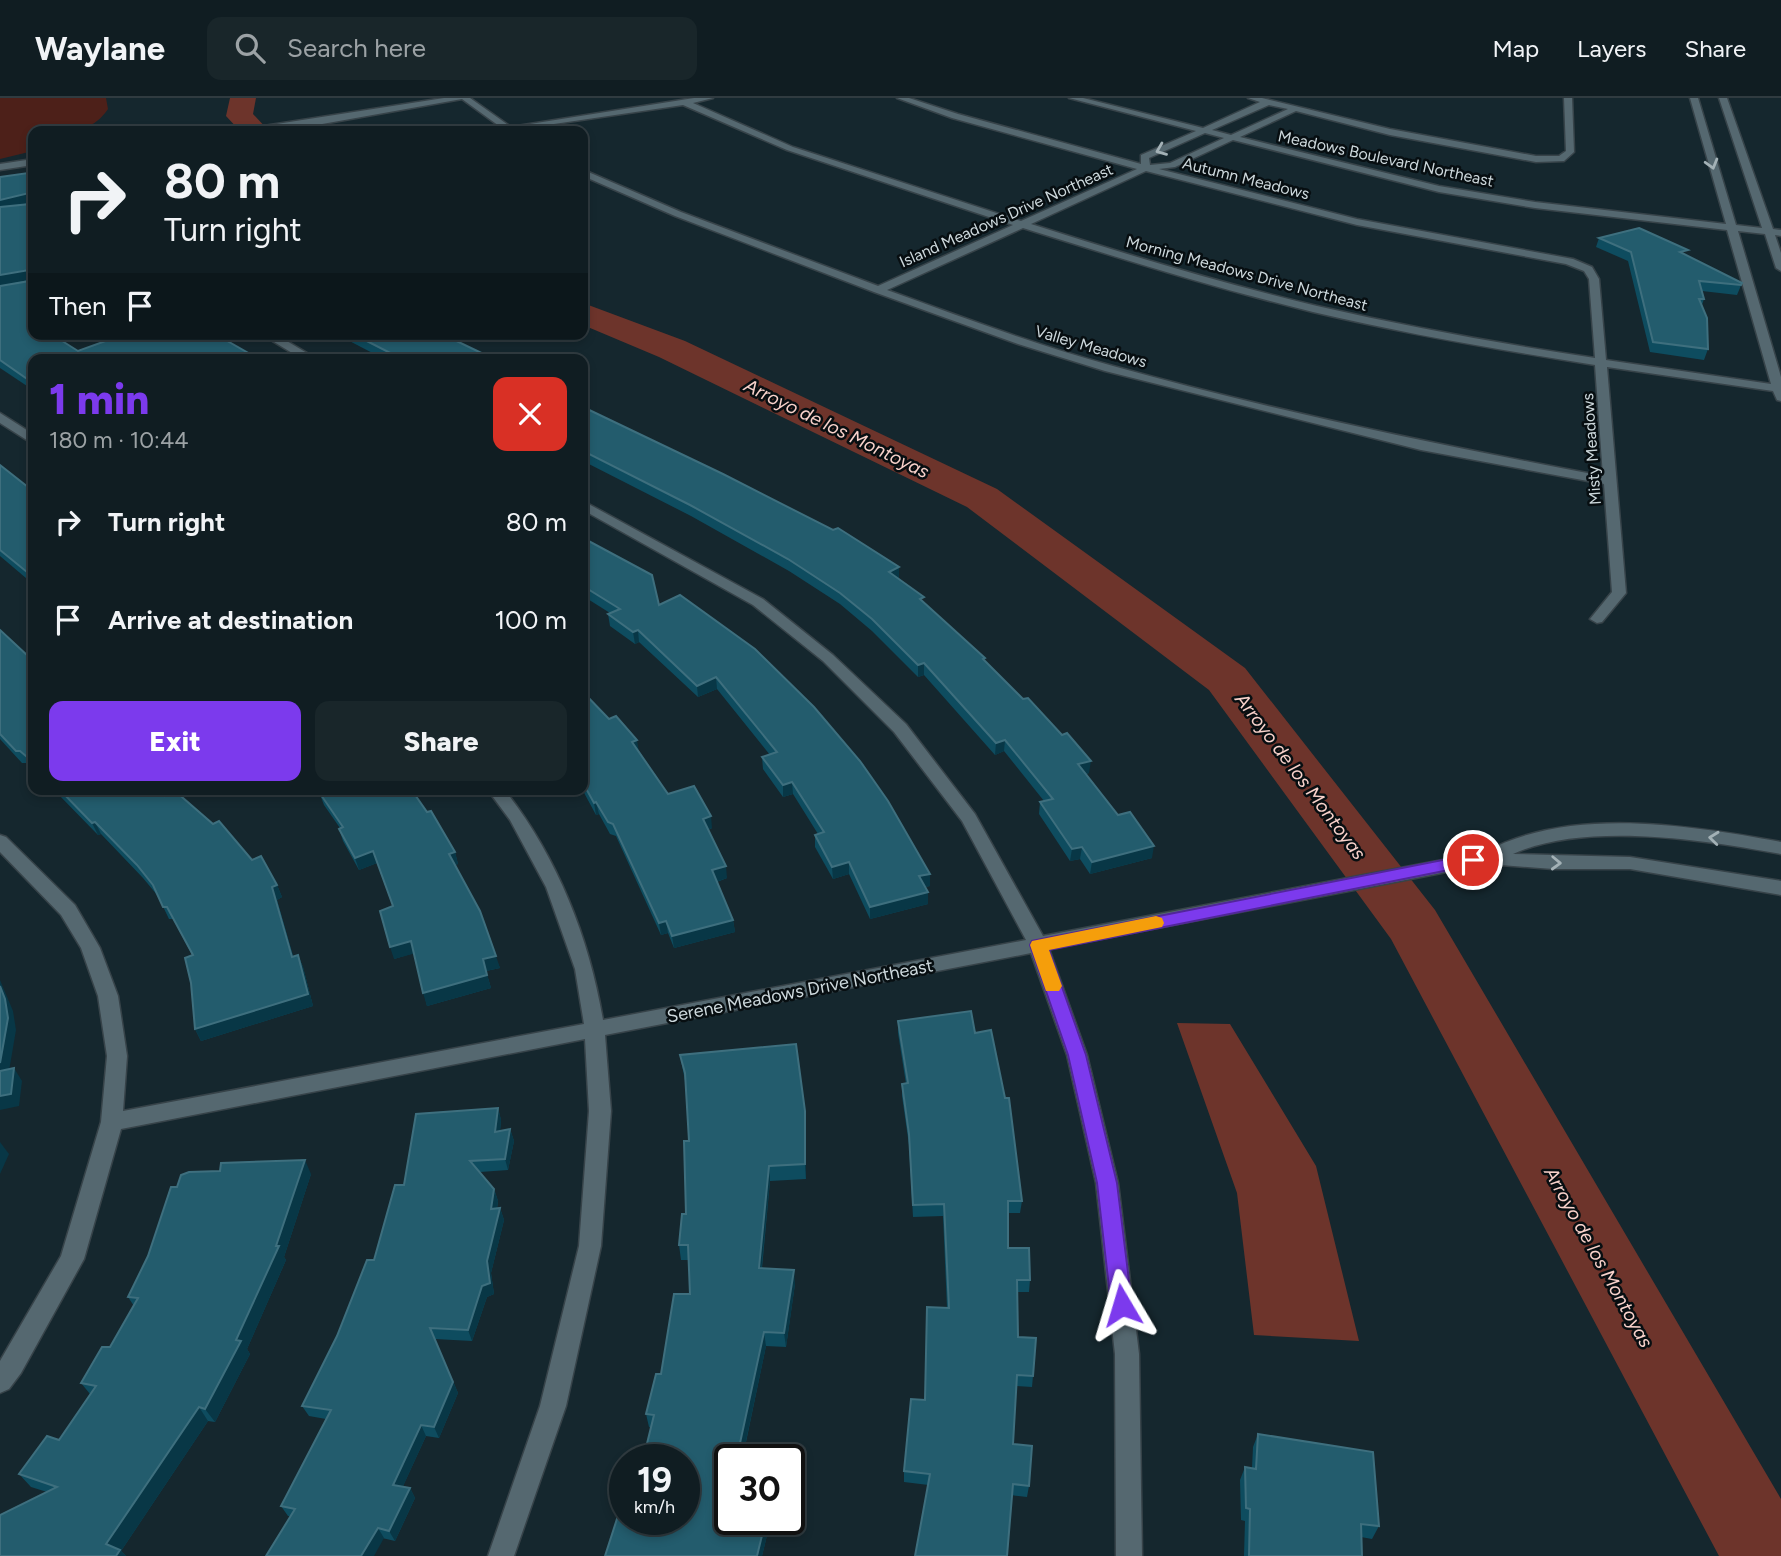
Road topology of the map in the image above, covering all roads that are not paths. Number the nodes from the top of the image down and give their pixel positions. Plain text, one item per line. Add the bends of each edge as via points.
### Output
1 (458, 98) edge
2 (465, 98) edge
3 (709, 98) edge
4 (901, 98) edge
5 (1073, 98) edge
6 (1252, 98) edge
7 (1568, 98) edge
8 (1694, 98) edge
9 (1723, 98) edge
10 (684, 102) junction
11 (1268, 102) junction
12 (1295, 109) junction
13 (269, 126) edge
14 (503, 126) edge
15 (540, 126) edge
16 (1205, 132) junction
17 (1230, 139) junction
18 (28, 163) edge
19 (0, 167) edge
20 (1146, 168) junction
21 (588, 175) edge
22 (1022, 224) junction
23 (1730, 227) junction
24 (1768, 231) junction
25 (1781, 233) edge
26 (1781, 268) edge
27 (1588, 269) joint
28 (878, 290) junction
29 (277, 340) edge
30 (302, 354) edge
31 (1603, 364) junction
32 (1780, 391) edge
33 (0, 417) edge
34 (28, 437) edge
35 (1611, 481) junction
36 (588, 508) edge
37 (1597, 619) dead end
38 (500, 795) edge
39 (0, 841) edge
40 (1781, 848) edge
41 (1488, 858) junction
42 (1781, 888) edge
43 (1038, 945) junction
44 (595, 1031) junction
45 (112, 1122) junction
46 (0, 1381) edge
47 (500, 1556) edge
48 (1129, 1556) edge

1 - 13 street
2 - 14 street
3 - 10 street
4 - 20 street, Autumn Meadows
5 - 16 street, Meadows Boulevard Northeast
6 - 11 street
7 - 12 street via 1570,152 1561,159 1459,145
8 -> 23 street
9 - 24 street
10 - 15 street
10 - 22 street, Morning Meadows Drive Northeast via 807,155
11 - 12 street
11 - 16 street, Island Meadows Drive Northeast
12 - 17 street, Island Meadows Drive Northeast
16 - 17 street, Meadows Boulevard Northeast
16 -> 20 street, Island Meadows Drive Northeast via 1143,157
17 - 20 street, Island Meadows Drive Northeast via 1172,165
17 - 23 street, Meadows Boulevard Northeast via 1439,189
18 - 19 street
20 - 22 street, Island Meadows Drive Northeast
20 - 27 street, Autumn Meadows via 1357,222 1569,261
21 - 28 street, Valley Meadows
22 - 28 street, Island Meadows Drive Northeast
22 - 31 street, Morning Meadows Drive Northeast via 1245,292 1365,320
23 - 24 street, Meadows Boulevard Northeast
23 - 32 street
24 - 25 street, Meadows Boulevard Northeast
24 - 26 street
27 - 31 street, Misty Meadows via 1594,279
28 - 35 street, Valley Meadows via 1109,369 1421,446
29 - 30 street
31 - 32 street, Morning Meadows Drive Northeast
31 - 35 street, Misty Meadows
33 - 34 street
35 - 37 street, Misty Meadows via 1619,593
36 - 43 street via 758,602 837,667 900,728 969,818
38 - 44 street via 555,887 585,969
39 - 45 street via 68,910 90,948 108,996 117,1056
40 -> 41 street, Serene Meadows Drive Northeast via 1664,833 1588,833 1535,838
41 -> 42 street, Serene Meadows Drive Northeast via 1630,863
41 - 43 street, Serene Meadows Drive Northeast
43 - 44 street, Serene Meadows Drive Northeast
43 - 48 street via 1077,1055 1107,1183 1128,1354
44 - 45 street, Serene Meadows Drive Northeast
44 - 47 street via 600,1111 590,1246 553,1406
45 - 46 street via 72,1259

